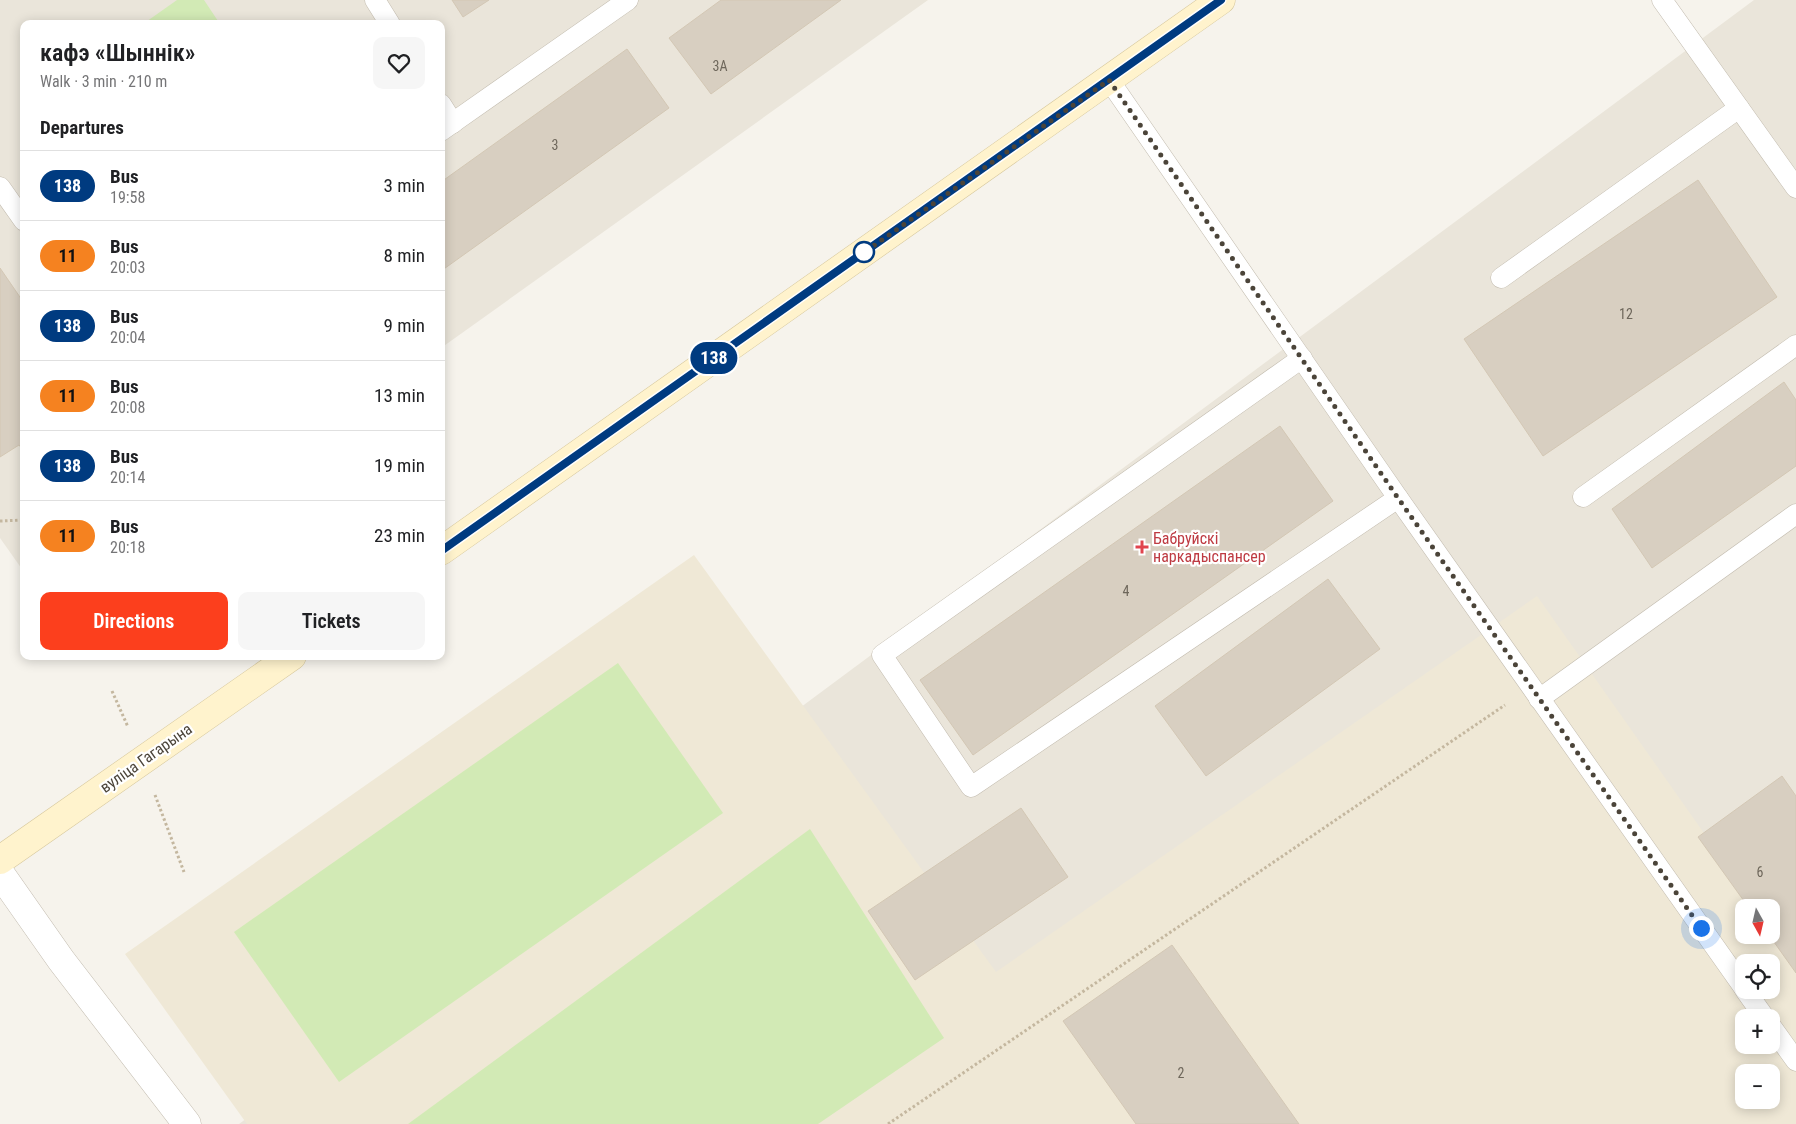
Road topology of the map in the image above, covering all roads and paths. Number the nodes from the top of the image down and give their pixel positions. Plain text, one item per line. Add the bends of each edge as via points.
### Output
1 (375, 0) edge
2 (628, 0) edge
3 (1221, 0) edge
4 (1662, 0) edge
5 (388, 20) edge
6 (1109, 80) junction
7 (1739, 108) junction
8 (447, 127) edge
9 (0, 188) edge
10 (1796, 188) edge
11 (20, 216) edge
12 (1501, 278) dead end
13 (1796, 345) edge
14 (1302, 358) junction
15 (1583, 497) dead end
16 (1398, 498) junction
17 (1796, 514) edge
18 (20, 520) edge
19 (0, 521) edge
20 (445, 548) edge
21 (286, 660) edge
22 (1536, 693) junction
23 (0, 860) edge
24 (0, 873) edge
25 (1735, 975) edge
26 (1780, 1039) edge
27 (1796, 1061) edge
28 (187, 1124) edge
29 (888, 1124) edge

1 - 5 lane
2 - 8 lane
3 - 6 main road
4 - 7 lane
6 - 14 lane
6 - 20 main road
7 - 10 lane
7 - 12 lane
9 - 11 lane
13 - 15 lane
14 - 16 lane
14 - 16 lane via 882,655 971,787
16 - 22 lane
17 - 22 lane
18 - 19 path
21 - 23 main road, вуліца Гагарына
22 - 25 lane
22 - 29 path
24 - 28 street via 61,960
26 - 27 lane

